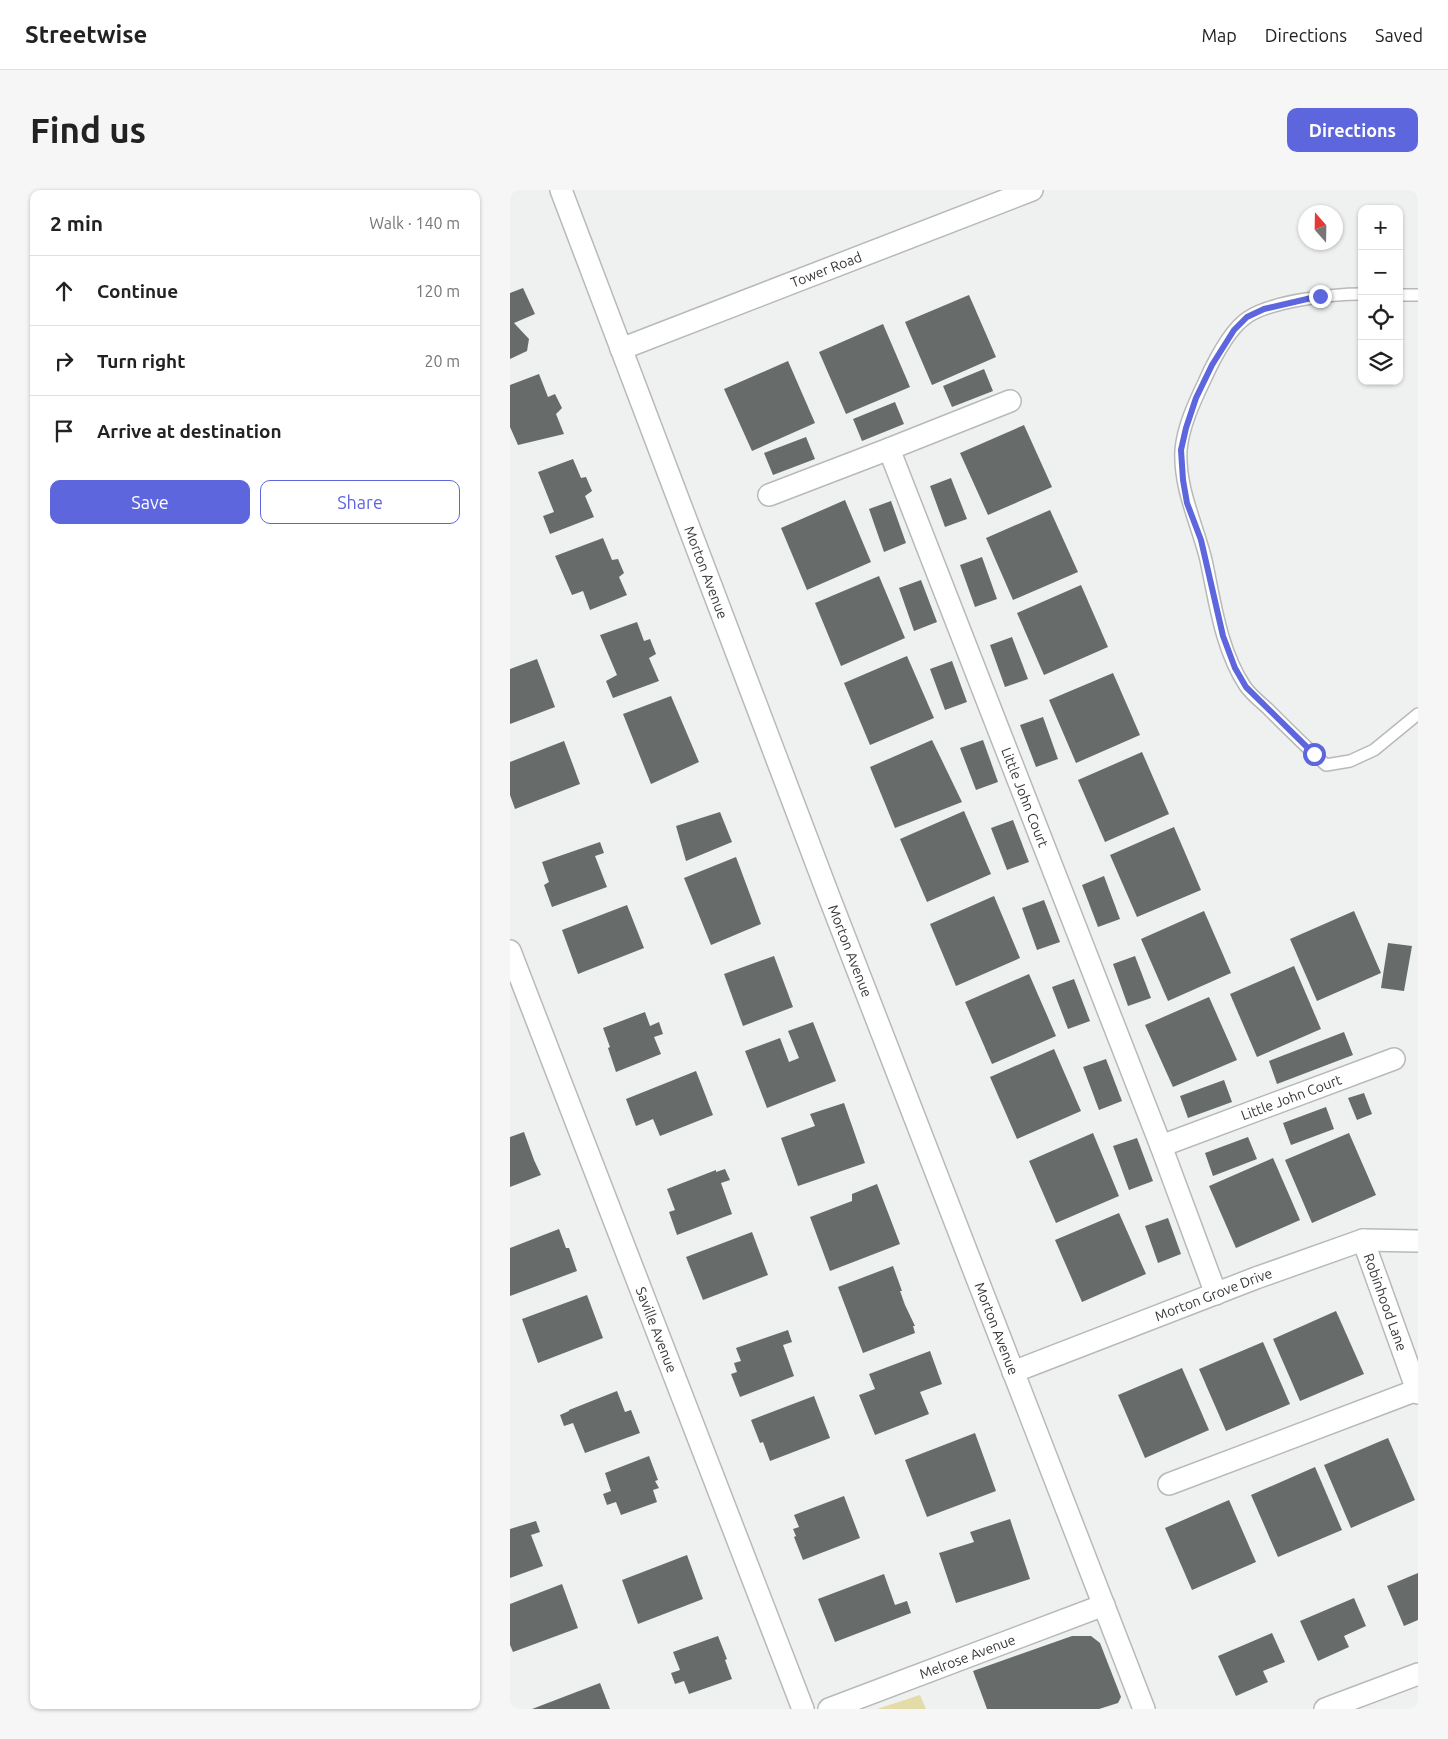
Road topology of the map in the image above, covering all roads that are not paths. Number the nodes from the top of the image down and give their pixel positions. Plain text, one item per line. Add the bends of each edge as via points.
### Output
1 (561, 190) edge
2 (1032, 190) edge
3 (1358, 294) edge
4 (1403, 295) edge
5 (1418, 295) edge
6 (621, 349) junction
7 (1010, 401) dead end
8 (889, 449) junction
9 (769, 495) dead end
10 (1418, 714) edge
11 (510, 951) edge
12 (1394, 1059) dead end
13 (1161, 1146) junction
14 (1363, 1240) junction
15 (1418, 1241) edge
16 (1216, 1294) junction
17 (1013, 1372) junction
18 (1417, 1392) edge
19 (1169, 1484) dead end
20 (1104, 1605) junction
21 (1418, 1674) edge
22 (1361, 1703) edge
23 (803, 1709) edge
24 (830, 1709) edge
25 (1144, 1709) edge
26 (1325, 1709) edge

1 - 6 street, Morton Avenue
2 - 6 street, Tower Road
3 - 10 lane via 1320,296 1264,309 1247,317 1234,330 1196,398 1181,450 1183,480 1187,503 1201,540 1223,636 1246,687 1326,765 1350,761 1374,750
4 - 5 lane
6 - 17 street, Morton Avenue
7 - 8 street
8 - 9 street
8 - 13 street, Little John Court
11 - 23 street, Saville Avenue
12 - 13 street, Little John Court
13 - 16 street, Little John Court
14 - 15 street, Morton Grove Drive
14 - 16 street, Morton Grove Drive
14 - 18 street, Robinhood Lane
16 - 17 street, Morton Grove Drive
17 - 20 street, Morton Avenue
18 - 19 street
20 - 24 street, Melrose Avenue
20 - 25 street, Morton Avenue
21 - 22 street
22 - 26 street

